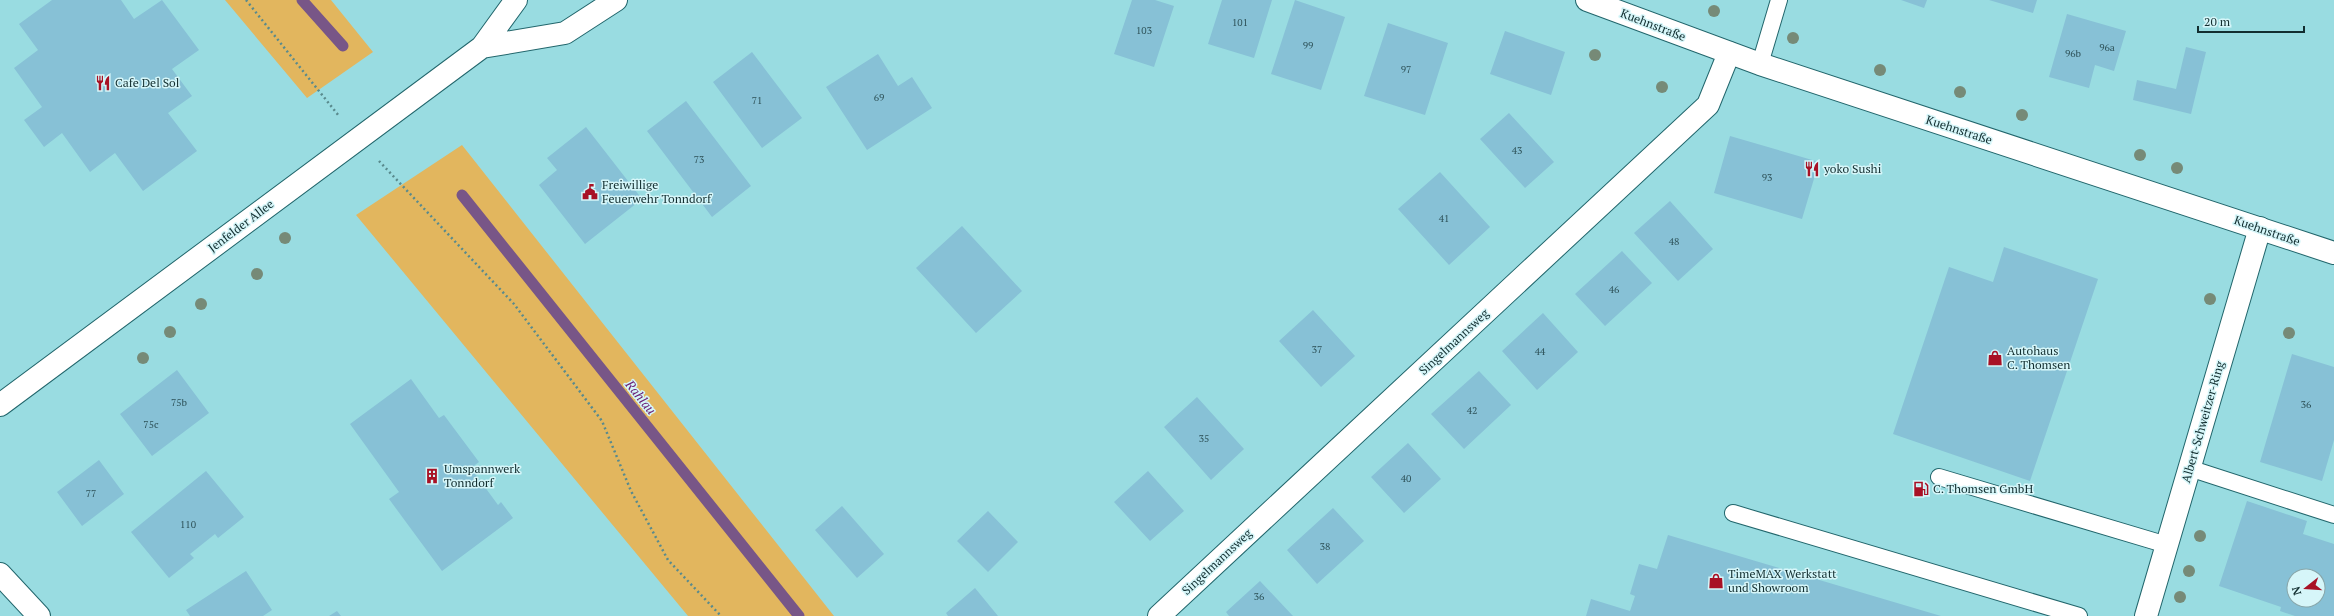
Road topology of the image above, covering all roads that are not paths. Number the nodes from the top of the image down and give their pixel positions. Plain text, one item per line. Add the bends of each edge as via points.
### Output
1 (516, 0) edge
2 (616, 0) edge
3 (1587, 0) edge
4 (1779, 0) edge
5 (482, 47) junction
6 (1729, 53) junction
7 (1760, 64) junction
8 (2260, 228) junction
9 (2334, 253) edge
10 (0, 405) edge
11 (2189, 468) junction
12 (1939, 477) dead end
13 (1733, 513) dead end
14 (2334, 515) edge
15 (2167, 545) junction
16 (0, 574) edge
17 (40, 616) edge
18 (1159, 616) edge
19 (2079, 616) edge
20 (2146, 616) edge

1 - 5 street, Jenfelder Allee
2 - 5 street, Jenfelder Allee via 565,33
3 - 6 street, Kuehnstraße
4 - 7 lane
5 - 10 street, Jenfelder Allee
6 - 7 street, Kuehnstraße
6 - 18 street, Singelmannsweg via 1708,105
7 - 8 street, Kuehnstraße
8 - 9 street, Kuehnstraße
8 - 11 street, Albert-Schweitzer-Ring
11 - 14 lane
11 - 15 street, Albert-Schweitzer-Ring
12 - 15 lane
13 - 19 lane
15 - 20 street, Albert-Schweitzer-Ring
16 - 17 street

